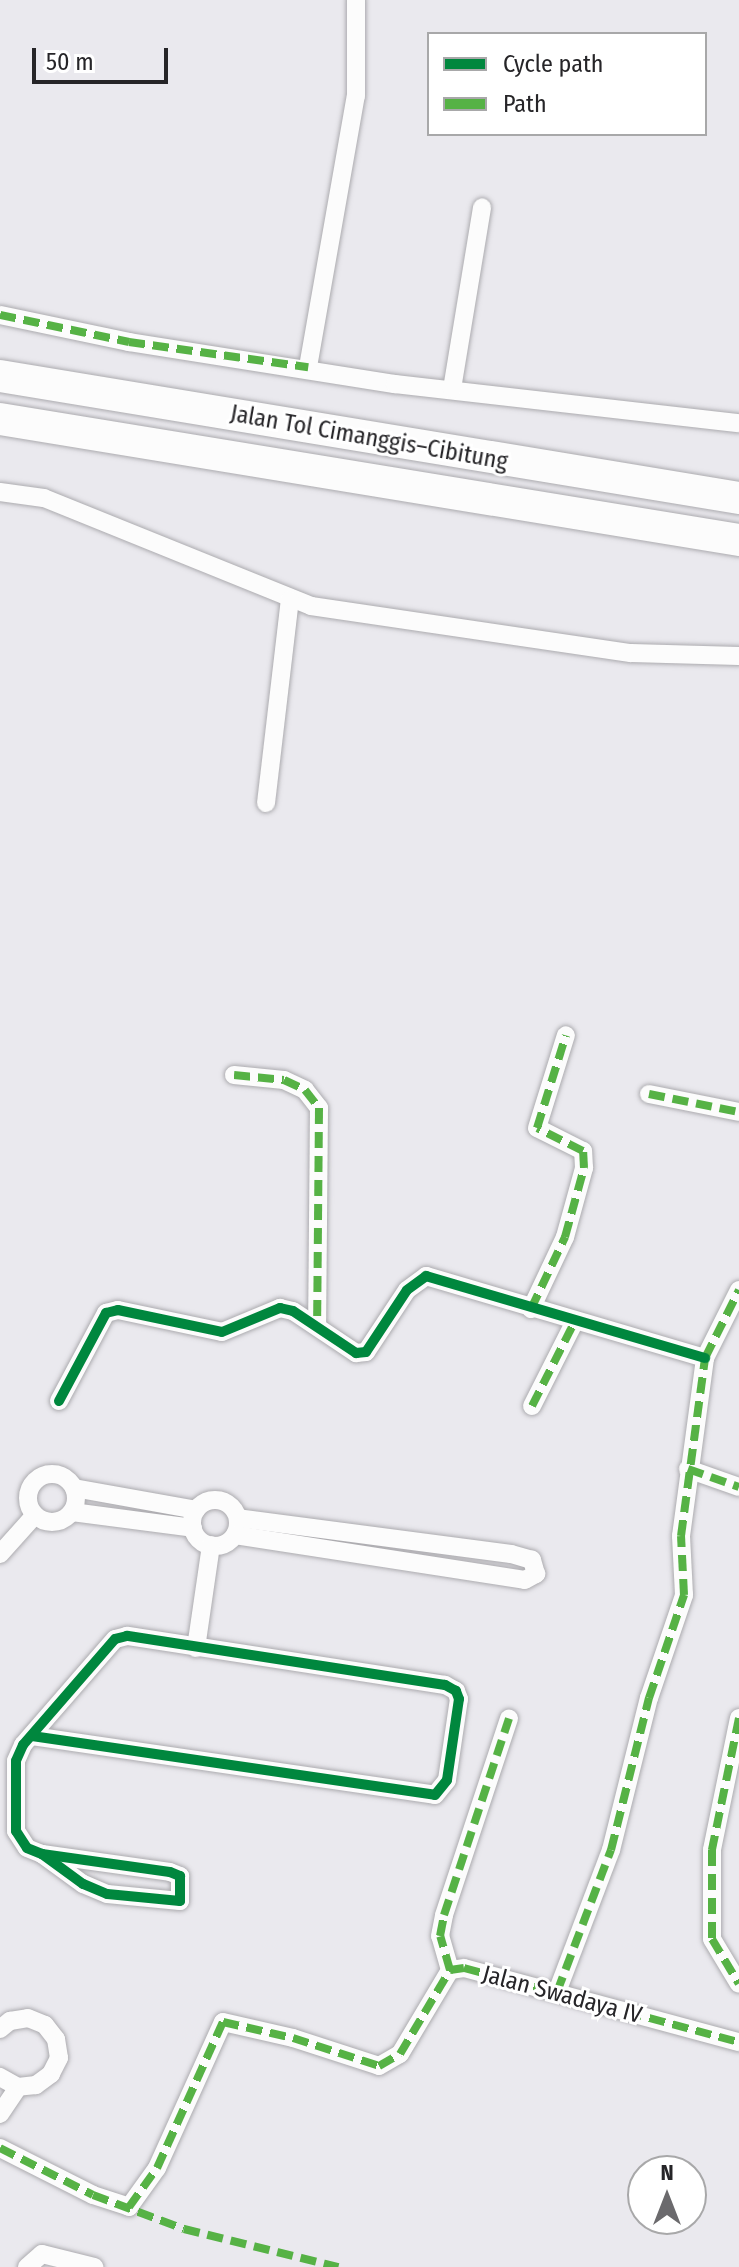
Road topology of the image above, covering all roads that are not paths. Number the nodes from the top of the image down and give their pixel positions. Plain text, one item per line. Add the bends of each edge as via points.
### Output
1 (356, 0) edge
2 (482, 207) dead end
3 (0, 315) edge
4 (308, 367) junction
5 (0, 376) edge
6 (452, 389) junction
7 (0, 419) edge
8 (739, 423) edge
9 (0, 492) edge
10 (739, 498) edge
11 (739, 540) edge
12 (290, 600) junction
13 (739, 656) edge
14 (266, 803) dead end
15 (566, 1035) dead end
16 (234, 1075) dead end
17 (649, 1094) dead end
18 (739, 1112) edge
19 (739, 1290) edge
20 (531, 1309) junction
21 (575, 1321) junction
22 (317, 1323) junction
23 (705, 1358) junction
24 (59, 1401) dead end
25 (532, 1406) dead end
26 (688, 1469) junction
27 (739, 1487) edge
28 (74, 1488) junction
29 (72, 1512) junction
30 (35, 1515) junction
31 (194, 1519) junction
32 (236, 1527) junction
33 (211, 1545) junction
34 (0, 1554) edge
35 (196, 1648) junction
36 (509, 1718) dead end
37 (739, 1718) edge
38 (32, 1736) junction
39 (42, 1854) junction
40 (450, 1970) junction
41 (739, 1984) edge
42 (557, 1992) junction
43 (3, 2021) edge
44 (739, 2042) edge
45 (0, 2077) edge
46 (18, 2087) junction
47 (0, 2114) edge
48 (0, 2148) edge
49 (27, 2267) edge
50 (94, 2267) edge

1 - 4 street via 356,96
2 - 6 street
3 - 4 street via 129,342
4 - 6 street
5 - 10 highway, Jalan Tol Cimanggis–Cibitung
6 - 8 street
7 - 11 highway, Jalan Tol Cimanggis–Cibitung
9 - 12 street via 44,498
12 - 13 street via 631,653
12 - 14 street
15 - 20 street via 537,1128 583,1151 584,1168 565,1237
16 - 22 street via 284,1080 305,1090 319,1108
17 - 18 street
19 - 23 street
20 - 21 street
20 - 22 street via 426,1276 407,1290 366,1352 344,1350
21 - 23 street
21 - 25 street
22 - 24 street via 280,1308 222,1332 209,1332 118,1310 97,1325
23 - 26 street
26 - 27 street
26 - 42 street via 681,1536 684,1595 649,1698 611,1850
28 - 29 street
28 - 30 street via 63,1476 38,1478 28,1500
28 - 31 street
29 - 30 street via 50,1522
29 - 31 street
30 - 34 street
31 - 32 street via 220,1501
31 - 33 street
32 - 32 street via 511,1554 532,1560 536,1574 525,1580
32 - 33 street
33 - 35 street
35 - 38 street via 127,1636 115,1639
35 - 38 street via 451,1688 459,1699 443,1790 416,1794
36 - 40 street via 444,1915 440,1936
37 - 41 street via 712,1850 712,1939
38 - 39 street via 16,1761 16,1831 27,1848
39 - 39 street via 83,1884 107,1894 180,1901 180,1876 170,1872
40 - 42 street, Jalan Swadaya IV via 464,1968
40 - 48 street, Jalan Swadaya IV via 400,2054 379,2066 223,2022 157,2168 129,2207 93,2195
42 - 44 street, Jalan Swadaya IV
43 - 46 street via 28,2018 45,2025 56,2039 59,2058 51,2074 36,2085
45 - 46 street
46 - 47 street
49 - 50 street via 42,2254

